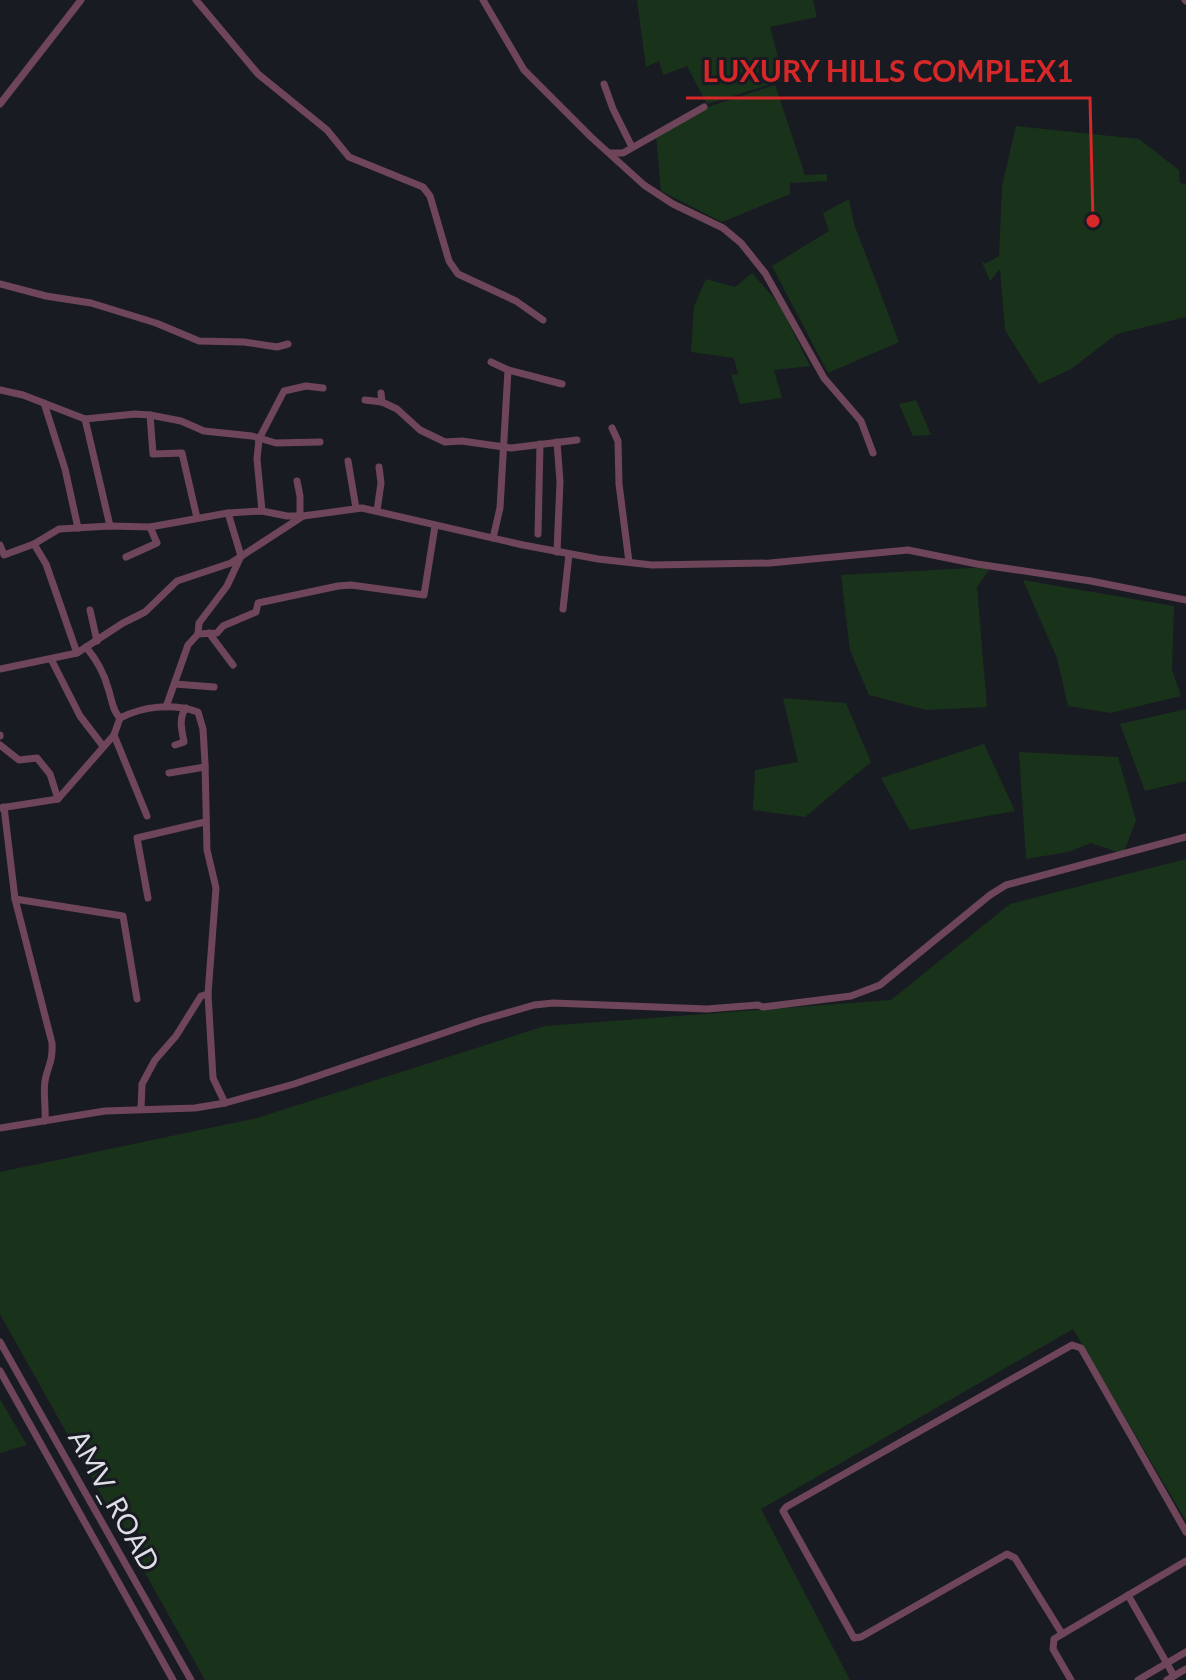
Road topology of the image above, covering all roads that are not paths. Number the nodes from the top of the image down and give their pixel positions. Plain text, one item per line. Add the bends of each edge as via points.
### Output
1 (81, 0) edge
2 (196, 0) edge
3 (483, 0) edge
4 (604, 84) dead end
5 (0, 104) edge
6 (704, 107) dead end
7 (632, 147) junction
8 (611, 153) junction
9 (0, 284) edge
10 (543, 320) dead end
11 (288, 344) dead end
12 (491, 362) dead end
13 (508, 370) junction
14 (562, 384) dead end
15 (323, 388) dead end
16 (0, 390) edge
17 (381, 393) dead end
18 (365, 400) dead end
19 (382, 402) junction
20 (44, 403) junction
21 (150, 415) junction
22 (85, 419) junction
23 (612, 428) dead end
24 (259, 439) junction
25 (577, 440) dead end
26 (320, 442) dead end
27 (557, 442) junction
28 (540, 444) junction
29 (502, 448) junction
30 (873, 453) dead end
31 (348, 461) dead end
32 (379, 467) dead end
33 (297, 481) dead end
34 (356, 508) junction
35 (262, 511) junction
36 (377, 511) junction
37 (228, 513) junction
38 (301, 516) junction
39 (197, 518) junction
40 (110, 526) junction
41 (435, 526) junction
42 (150, 527) junction
43 (78, 528) junction
44 (538, 534) dead end
45 (493, 538) junction
46 (34, 544) junction
47 (0, 545) edge
48 (557, 552) junction
49 (569, 554) junction
50 (2, 556) edge
51 (241, 556) junction
52 (126, 557) dead end
53 (629, 562) junction
54 (1186, 600) edge
55 (563, 609) dead end
56 (90, 610) dead end
57 (209, 633) junction
58 (198, 634) junction
59 (97, 641) junction
60 (86, 647) junction
61 (77, 653) junction
62 (51, 659) junction
63 (233, 665) dead end
64 (0, 669) edge
65 (175, 684) junction
66 (214, 687) dead end
67 (166, 707) junction
68 (186, 708) junction
69 (120, 718) junction
70 (114, 735) junction
71 (0, 745) edge
72 (175, 745) dead end
73 (103, 746) junction
74 (205, 767) junction
75 (169, 773) dead end
76 (58, 799) junction
77 (2, 808) edge
78 (147, 816) dead end
79 (205, 822) junction
80 (1186, 837) edge
81 (148, 898) dead end
82 (15, 899) junction
83 (208, 994) junction
84 (137, 999) dead end
85 (225, 1103) junction
86 (141, 1109) junction
87 (45, 1121) junction
88 (0, 1128) edge
89 (0, 1342) edge
90 (0, 1371) edge
91 (1186, 1532) edge
92 (1186, 1561) edge
93 (1128, 1595) junction
94 (1061, 1632) junction
95 (1186, 1652) edge
96 (1167, 1663) junction
97 (1186, 1669) edge
98 (1171, 1678) edge
99 (173, 1680) edge
100 (191, 1680) edge
101 (1071, 1680) edge
102 (1138, 1680) edge

1 - 5 street
2 - 10 street via 258,74 327,130 349,157 423,187 458,274
3 - 8 street via 524,70
4 - 7 street
6 - 7 street
7 - 8 street
8 - 30 street via 644,185 741,243 765,273 824,378 861,421
9 - 11 street via 91,303 199,341
12 - 13 street
13 - 14 street
13 - 29 street
15 - 24 street via 284,391
16 - 20 street
17 - 19 street
18 - 19 street
19 - 29 street via 445,442
20 - 22 street
20 - 43 street
21 - 22 street
21 - 24 street via 204,431
21 - 39 street via 153,454 182,453
22 - 40 street
23 - 53 street via 618,441
24 - 26 street
24 - 35 street
25 - 27 street
27 - 28 street
27 - 48 street
28 - 29 street
28 - 44 street
29 - 45 street
31 - 34 street
32 - 36 street
33 - 38 street
34 - 36 street
34 - 38 street
35 - 37 street
35 - 38 street
36 - 41 street
37 - 39 street
37 - 51 street
38 - 51 street
39 - 42 street
40 - 42 street
40 - 43 street
41 - 45 street
41 - 57 street via 424,595 338,586 258,603 256,612
42 - 52 street via 157,543
43 - 46 street via 59,529
45 - 48 street
46 - 50 street
46 - 61 street
47 - 50 street
48 - 49 street
49 - 53 street
49 - 55 street
51 - 58 street via 227,586 199,623
51 - 59 street via 177,581 145,612
53 - 54 street via 770,563 908,550
56 - 59 street
57 - 58 street
57 - 63 street
58 - 65 street via 188,645
59 - 60 street
60 - 61 street
60 - 69 street
61 - 62 street
62 - 64 street
62 - 73 street via 80,716
65 - 66 street
65 - 67 street
67 - 68 street
67 - 69 street
68 - 72 street via 184,742
68 - 74 street via 198,712
69 - 70 street
70 - 73 street
70 - 78 street
71 - 76 street via 19,760 37,758 50,774
73 - 76 street
74 - 75 street
74 - 79 street
76 - 77 street
77 - 82 street
79 - 81 street via 137,838
79 - 83 street via 216,888
80 - 85 street via 1006,885 880,985 858,995 707,1009 534,1005
82 - 84 street via 123,916
82 - 87 street via 52,1043
83 - 85 street via 213,1078
83 - 86 street via 201,996 155,1060 142,1084
85 - 86 street
86 - 87 street
87 - 88 street
89 - 100 street, AMV_ROAD
90 - 99 street
91 - 94 street via 1081,1348 1072,1345 784,1509 854,1638 1007,1554 1015,1558
92 - 93 street
93 - 94 street
93 - 96 street
94 - 101 street via 1053,1646
95 - 96 street
96 - 98 street
96 - 102 street
97 - 98 street

